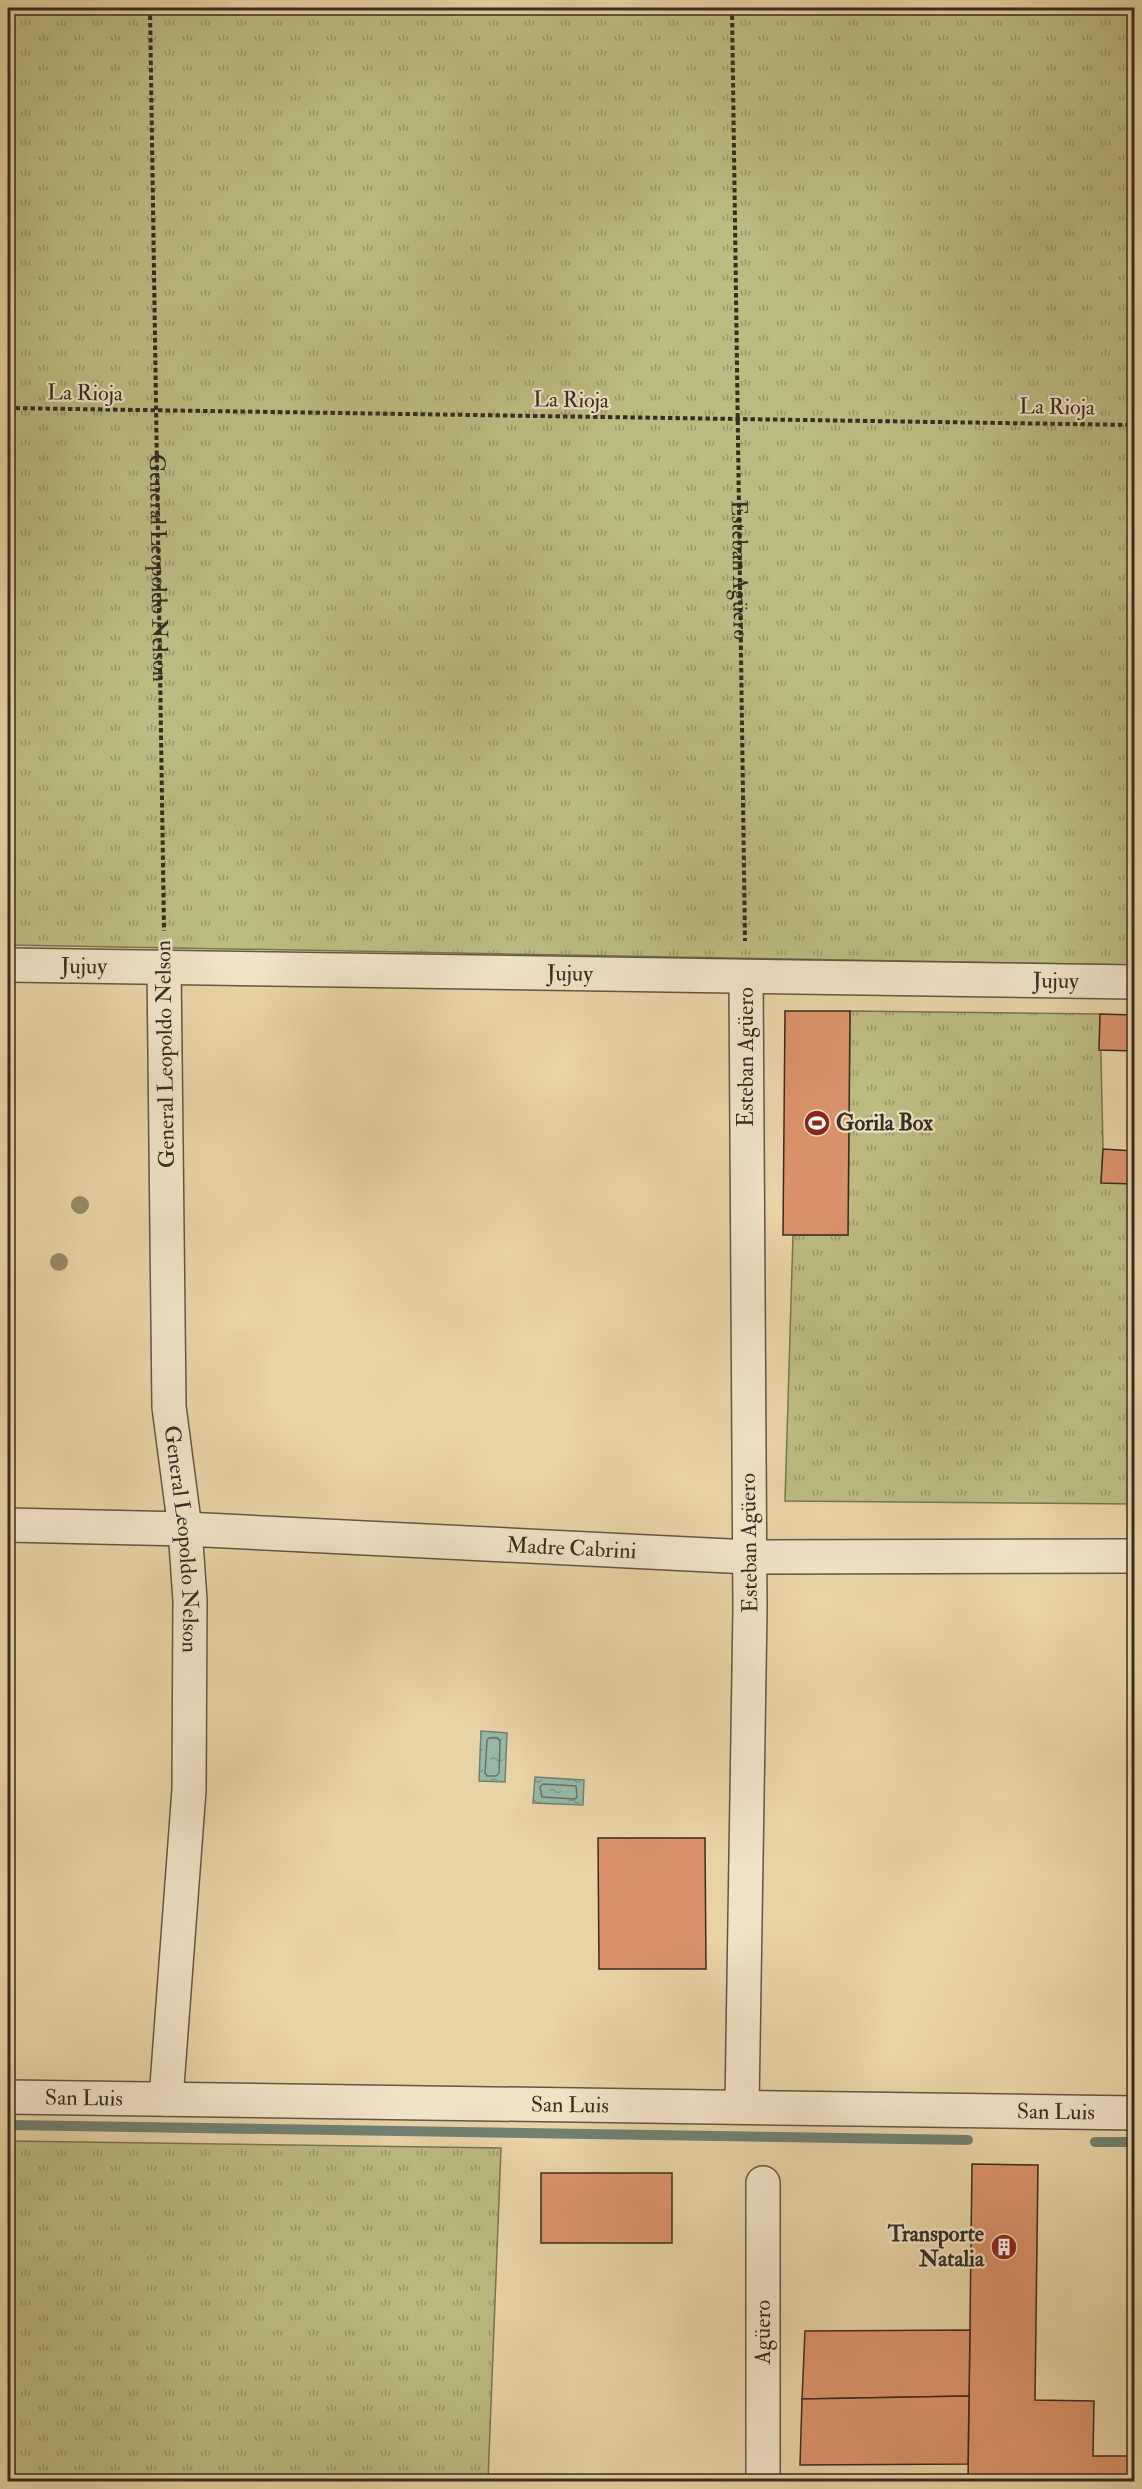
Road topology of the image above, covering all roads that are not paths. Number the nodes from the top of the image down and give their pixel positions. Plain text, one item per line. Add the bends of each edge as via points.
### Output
1 (8, 965) edge
2 (165, 966) junction
3 (746, 977) junction
4 (1134, 982) edge
5 (8, 1525) edge
6 (185, 1529) junction
7 (1134, 1556) edge
8 (749, 1557) junction
9 (8, 2097) edge
10 (166, 2099) junction
11 (742, 2106) junction
12 (1134, 2113) edge
13 (763, 2183) dead end
14 (763, 2481) edge

1 - 2 street, Jujuy
2 - 3 street, Jujuy
2 - 6 street, General Leopoldo Nelson via 169,1407
3 - 4 street, Jujuy
3 - 8 street, Esteban Agüero
5 - 6 street, Madre Cabrini
6 - 8 street, Madre Cabrini
6 - 10 street, General Leopoldo Nelson via 190,1600 189,1790
7 - 8 street, Madre Cabrini
8 - 11 street, Esteban Agüero
9 - 10 street, San Luis
10 - 11 street, San Luis
11 - 12 street, San Luis
13 - 14 street, Agüero

